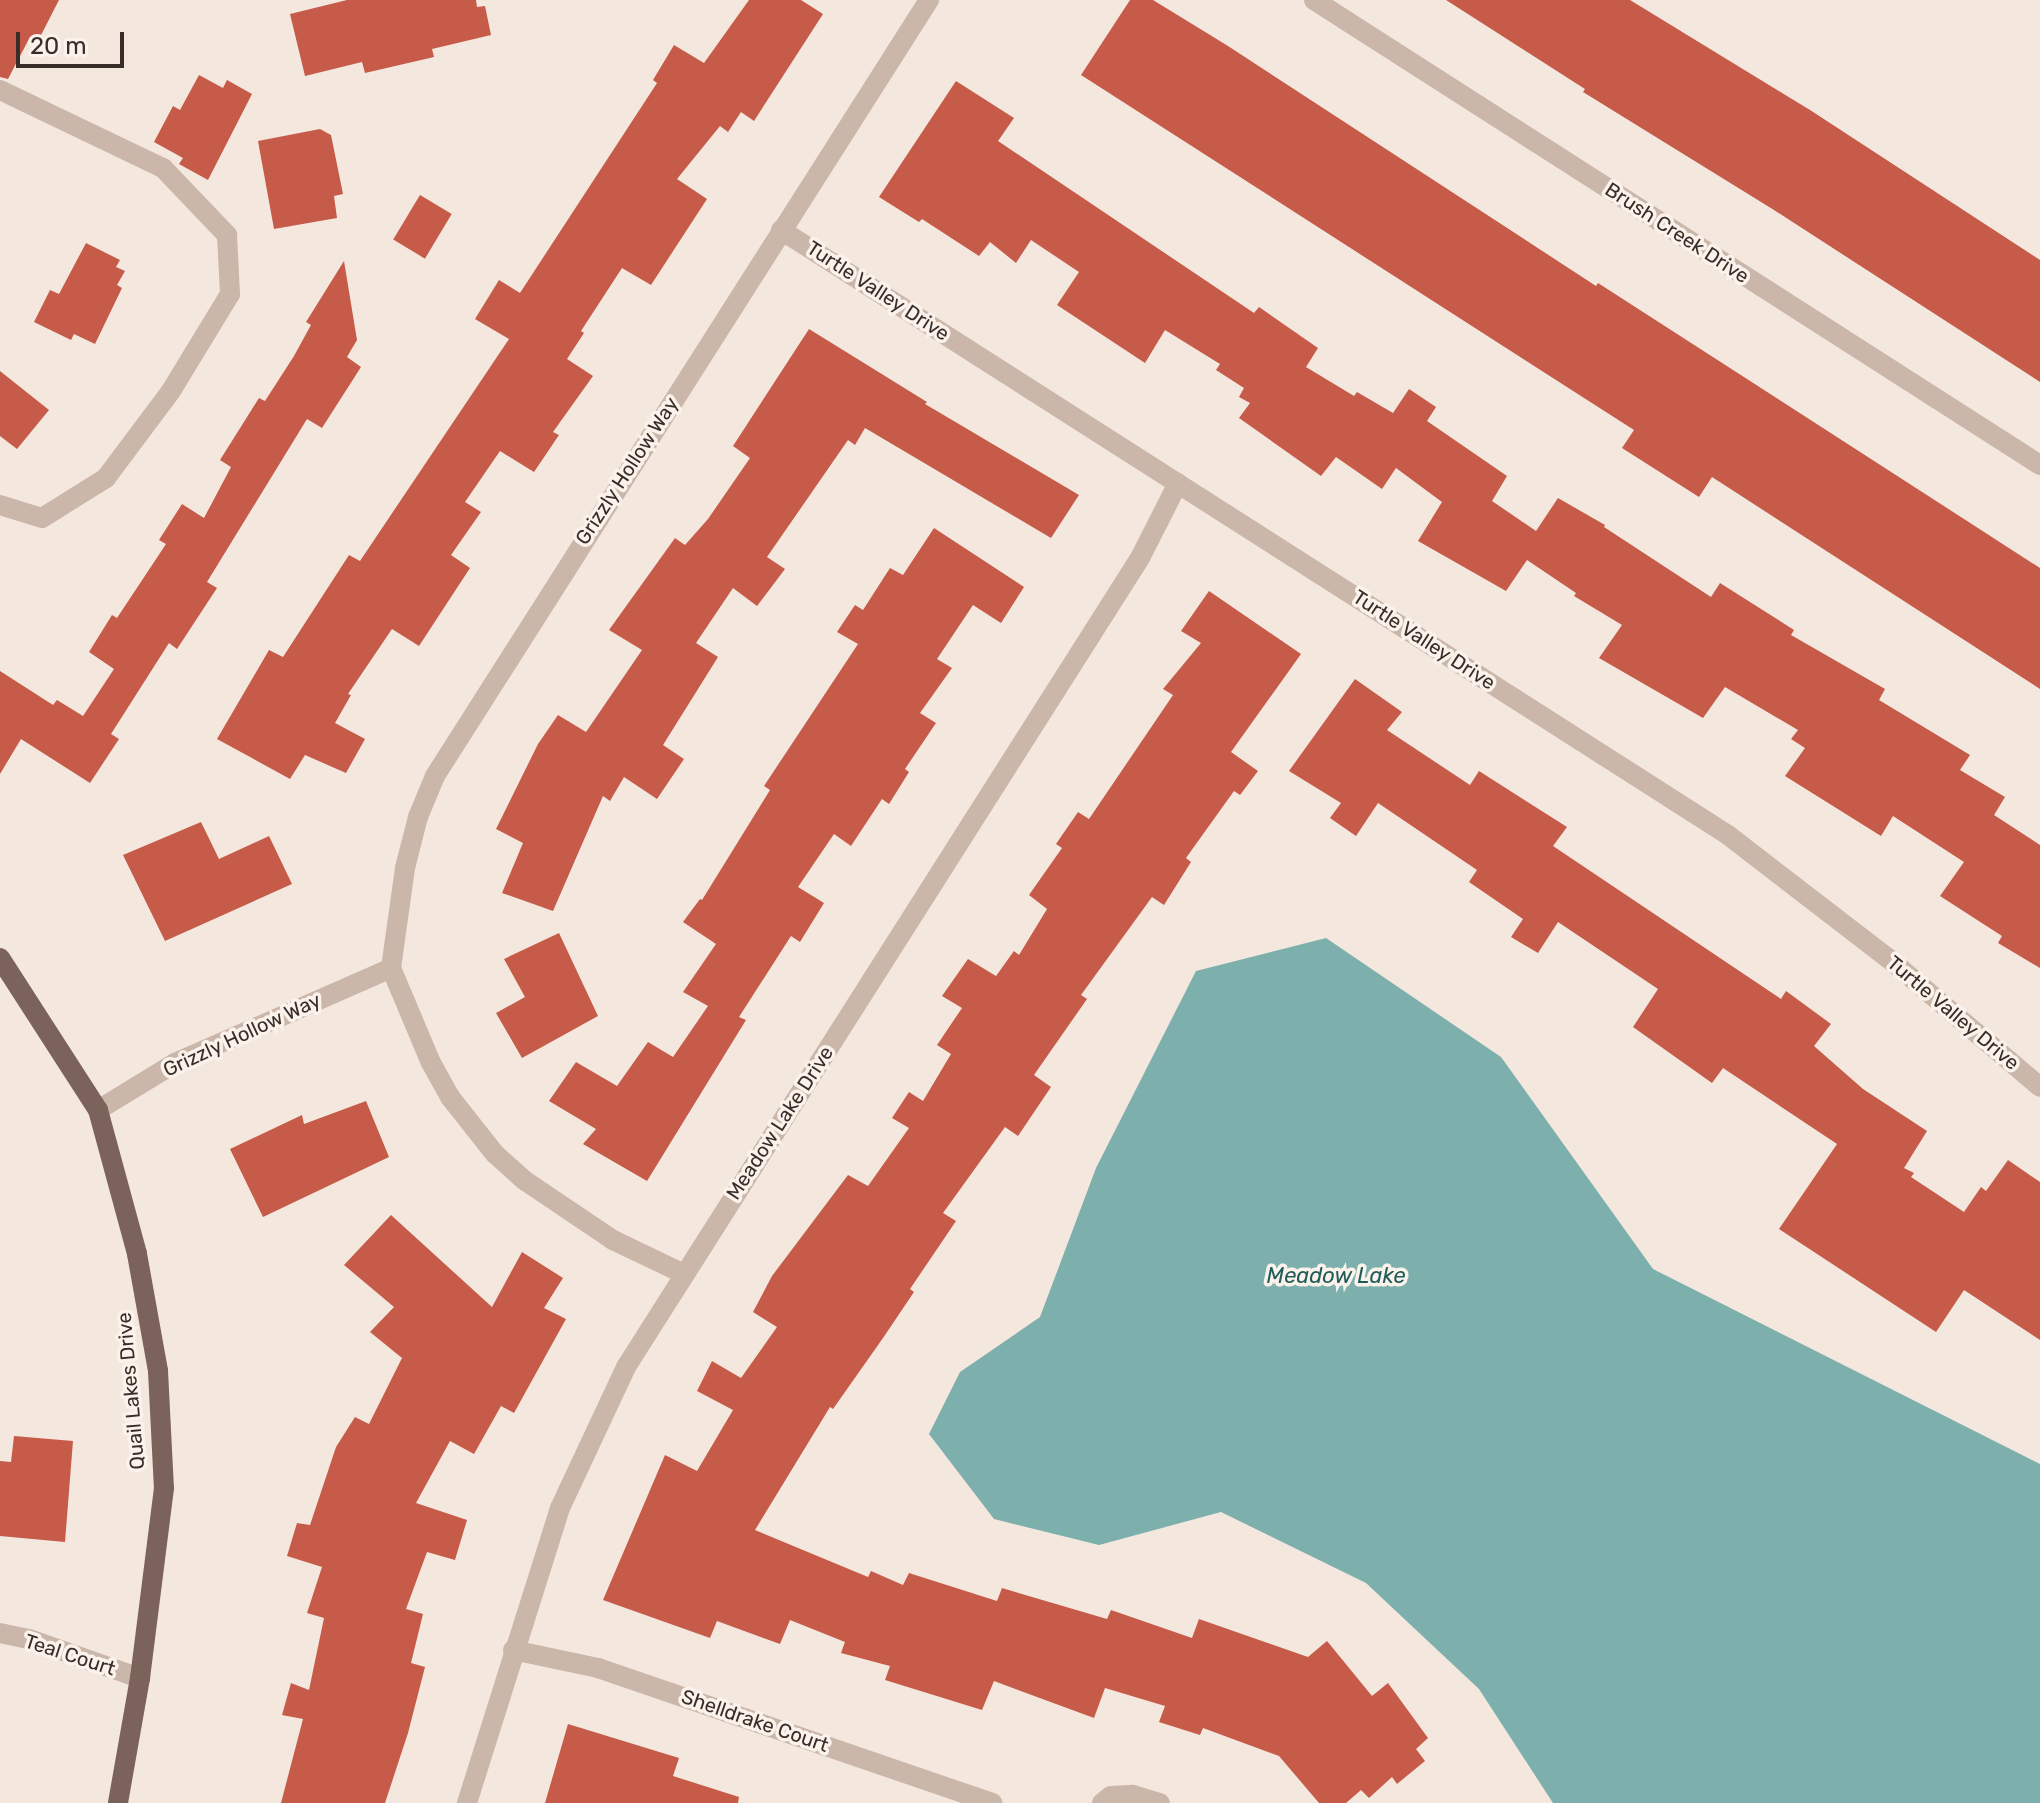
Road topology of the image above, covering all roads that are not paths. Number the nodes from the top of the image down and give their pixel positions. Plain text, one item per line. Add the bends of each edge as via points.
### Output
1 (929, 0) edge
2 (1314, 0) edge
3 (0, 90) edge
4 (781, 230) junction
5 (2040, 465) edge
6 (1178, 483) junction
7 (0, 505) edge
8 (0, 958) edge
9 (391, 968) junction
10 (2040, 1087) edge
11 (98, 1110) junction
12 (684, 1274) junction
13 (0, 1633) edge
14 (513, 1650) junction
15 (140, 1678) junction
16 (118, 1803) edge
17 (467, 1803) edge
18 (993, 1803) edge
19 (1102, 1803) edge
20 (1160, 1803) edge

1 - 4 street, Grizzly Hollow Way
2 - 5 street, Brush Creek Drive
3 - 7 street via 163,168 227,235 230,294 171,391 106,478 42,518
4 - 6 street, Turtle Valley Drive
4 - 9 street, Grizzly Hollow Way via 435,776 405,868
6 - 10 street, Turtle Valley Drive via 1728,835 1793,881
6 - 12 street, Meadow Lake Drive via 1140,558
8 - 11 main road, Quail Lakes Drive
9 - 11 street, Grizzly Hollow Way via 175,1063
9 - 12 street via 450,1097 495,1154 613,1240
11 - 15 main road, Quail Lakes Drive via 137,1254 158,1371 164,1488
12 - 14 street, Meadow Lake Drive via 626,1367 578,1466
13 - 15 street, Teal Court
14 - 17 street, Meadow Lake Drive
14 - 18 street, Shelldrake Court via 598,1668
15 - 16 main road, Quail Lakes Drive
19 - 20 street via 1111,1796 1133,1795

